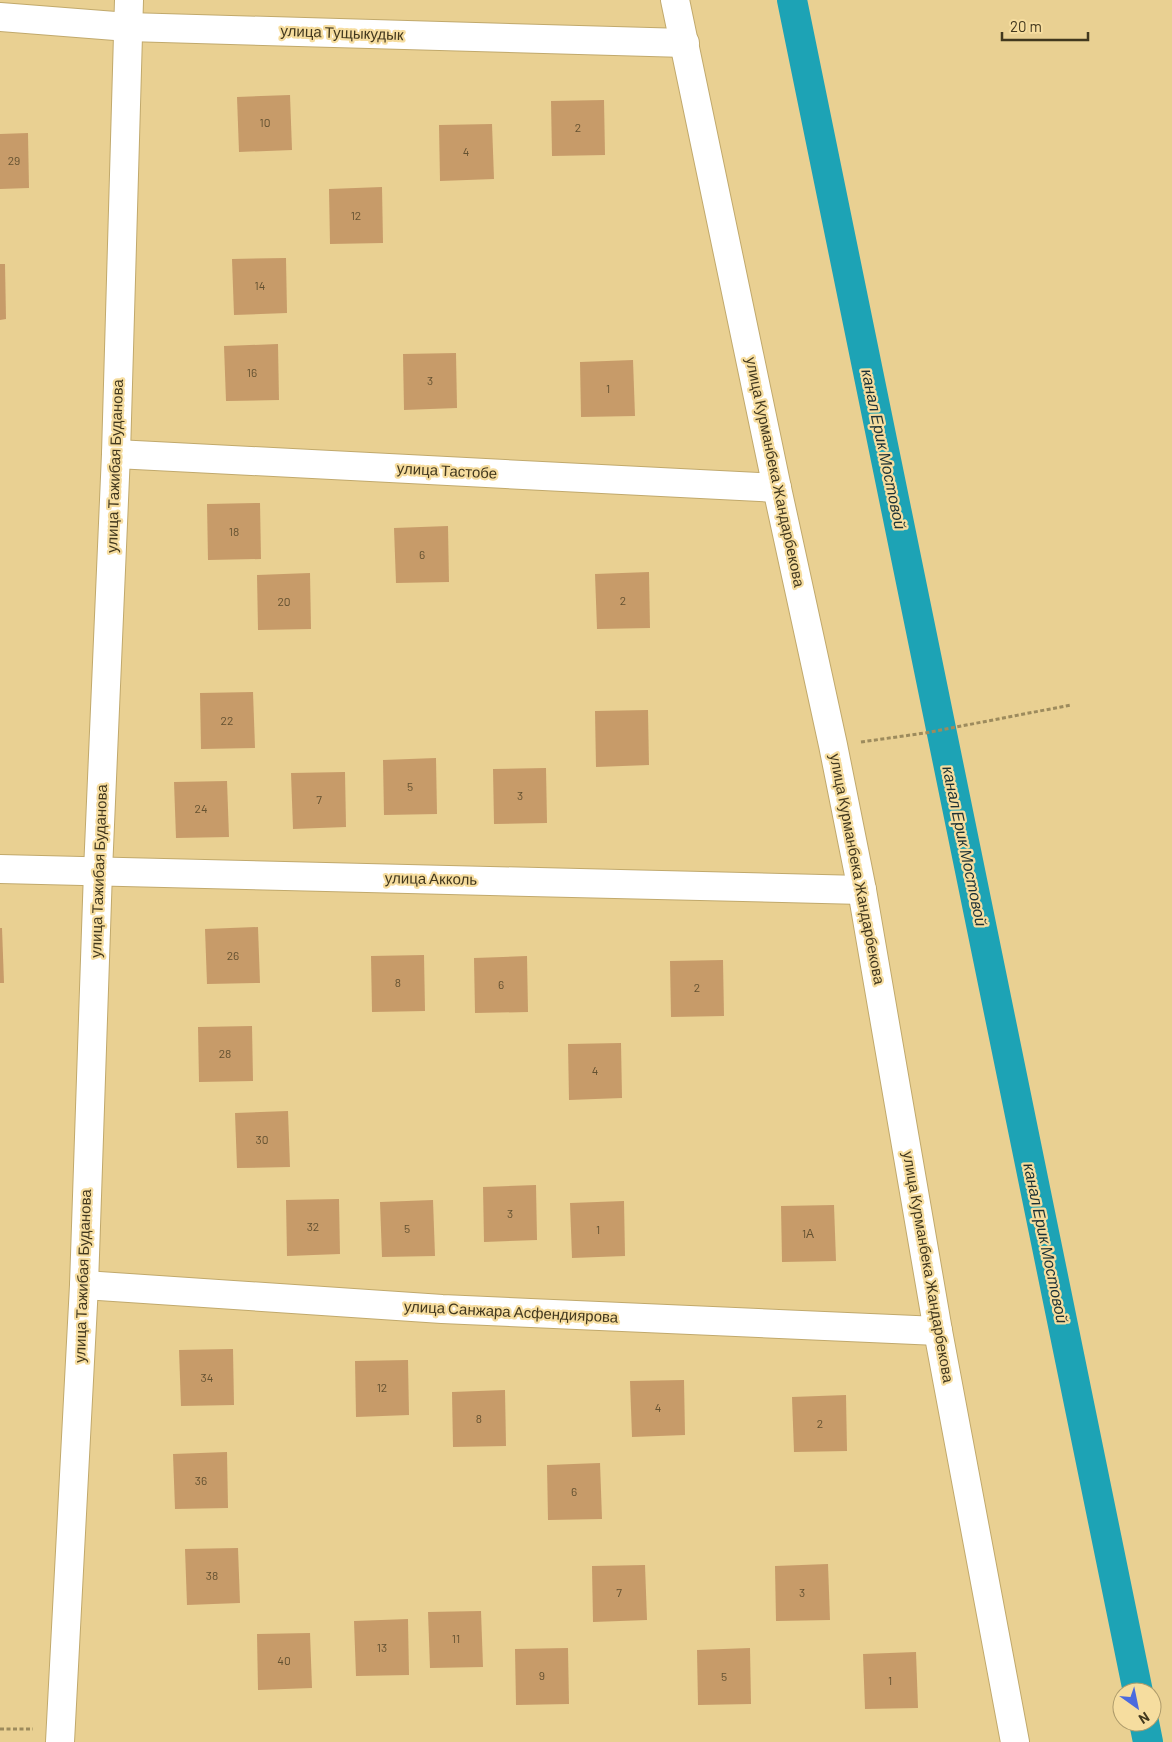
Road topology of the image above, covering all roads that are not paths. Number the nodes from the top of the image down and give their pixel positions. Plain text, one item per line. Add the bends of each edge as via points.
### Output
1 (129, 0) edge
2 (676, 0) edge
3 (0, 17) edge
4 (128, 27) junction
5 (685, 43) junction
6 (116, 454) junction
7 (777, 488) junction
8 (0, 869) edge
9 (98, 871) junction
10 (862, 890) junction
11 (84, 1285) junction
12 (938, 1331) junction
13 (60, 1742) edge
14 (79, 1742) edge
15 (1015, 1742) edge

1 - 4 street, улица Тажибая Буданова
2 - 5 street, улица Курманбека Жандарбекова
3 - 4 street, улица Тущыкудык
4 - 5 street, улица Тущыкудык
4 - 6 street, улица Тажибая Буданова
5 - 7 street, улица Курманбека Жандарбекова
6 - 7 street, улица Тастобе
6 - 9 street, улица Тажибая Буданова
7 - 10 street, улица Курманбека Жандарбекова via 834,745
8 - 9 street, улица Акколь
9 - 10 street, улица Акколь
9 - 11 street, улица Тажибая Буданова
10 - 12 street, улица Курманбека Жандарбекова
11 - 12 street, улица Санжара Асфендиярова via 442,1310
11 - 13 street, улица Тажибая Буданова
12 - 15 street, улица Курманбека Жандарбекова
13 - 14 street

